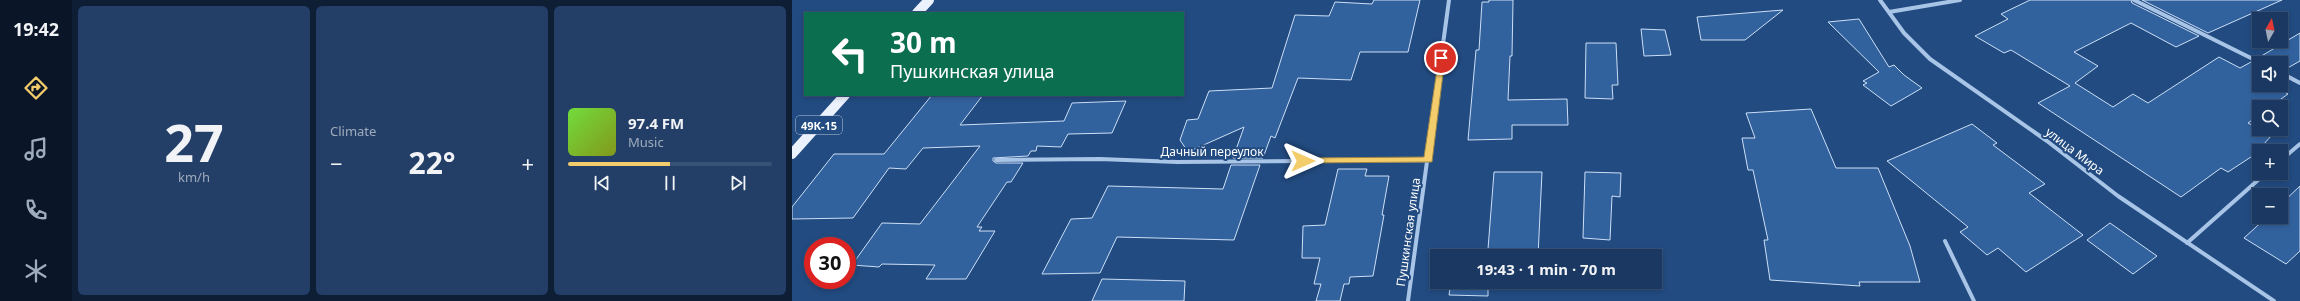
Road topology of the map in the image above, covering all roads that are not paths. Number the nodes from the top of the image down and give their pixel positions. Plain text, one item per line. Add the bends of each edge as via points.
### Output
1 (929, 0) edge
2 (1449, 0) edge
3 (1880, 0) edge
4 (1960, 0) edge
5 (2134, 0) edge
6 (918, 12) edge
7 (1889, 12) junction
8 (2252, 59) edge
9 (2288, 77) edge
10 (2300, 83) edge
11 (844, 96) edge
12 (2300, 144) edge
13 (792, 154) edge
14 (2288, 154) edge
15 (996, 160) dead end
16 (1428, 160) junction
17 (2258, 180) edge
18 (1945, 241) dead end
19 (2187, 243) junction
20 (1408, 301) edge
21 (1974, 301) edge
22 (2274, 301) edge

1 - 6 main road
2 - 16 street, Пушкинская улица
3 - 7 street, улица Мира
4 - 7 street
5 - 8 street
7 - 19 street, улица Мира via 1904,33 1930,59
9 - 10 street
11 - 13 main road, 49К-15
12 - 14 street
15 - 16 street, Дачный переулок
16 - 20 street, Пушкинская улица
17 - 19 street
18 - 21 street
19 - 22 street, улица Мира

